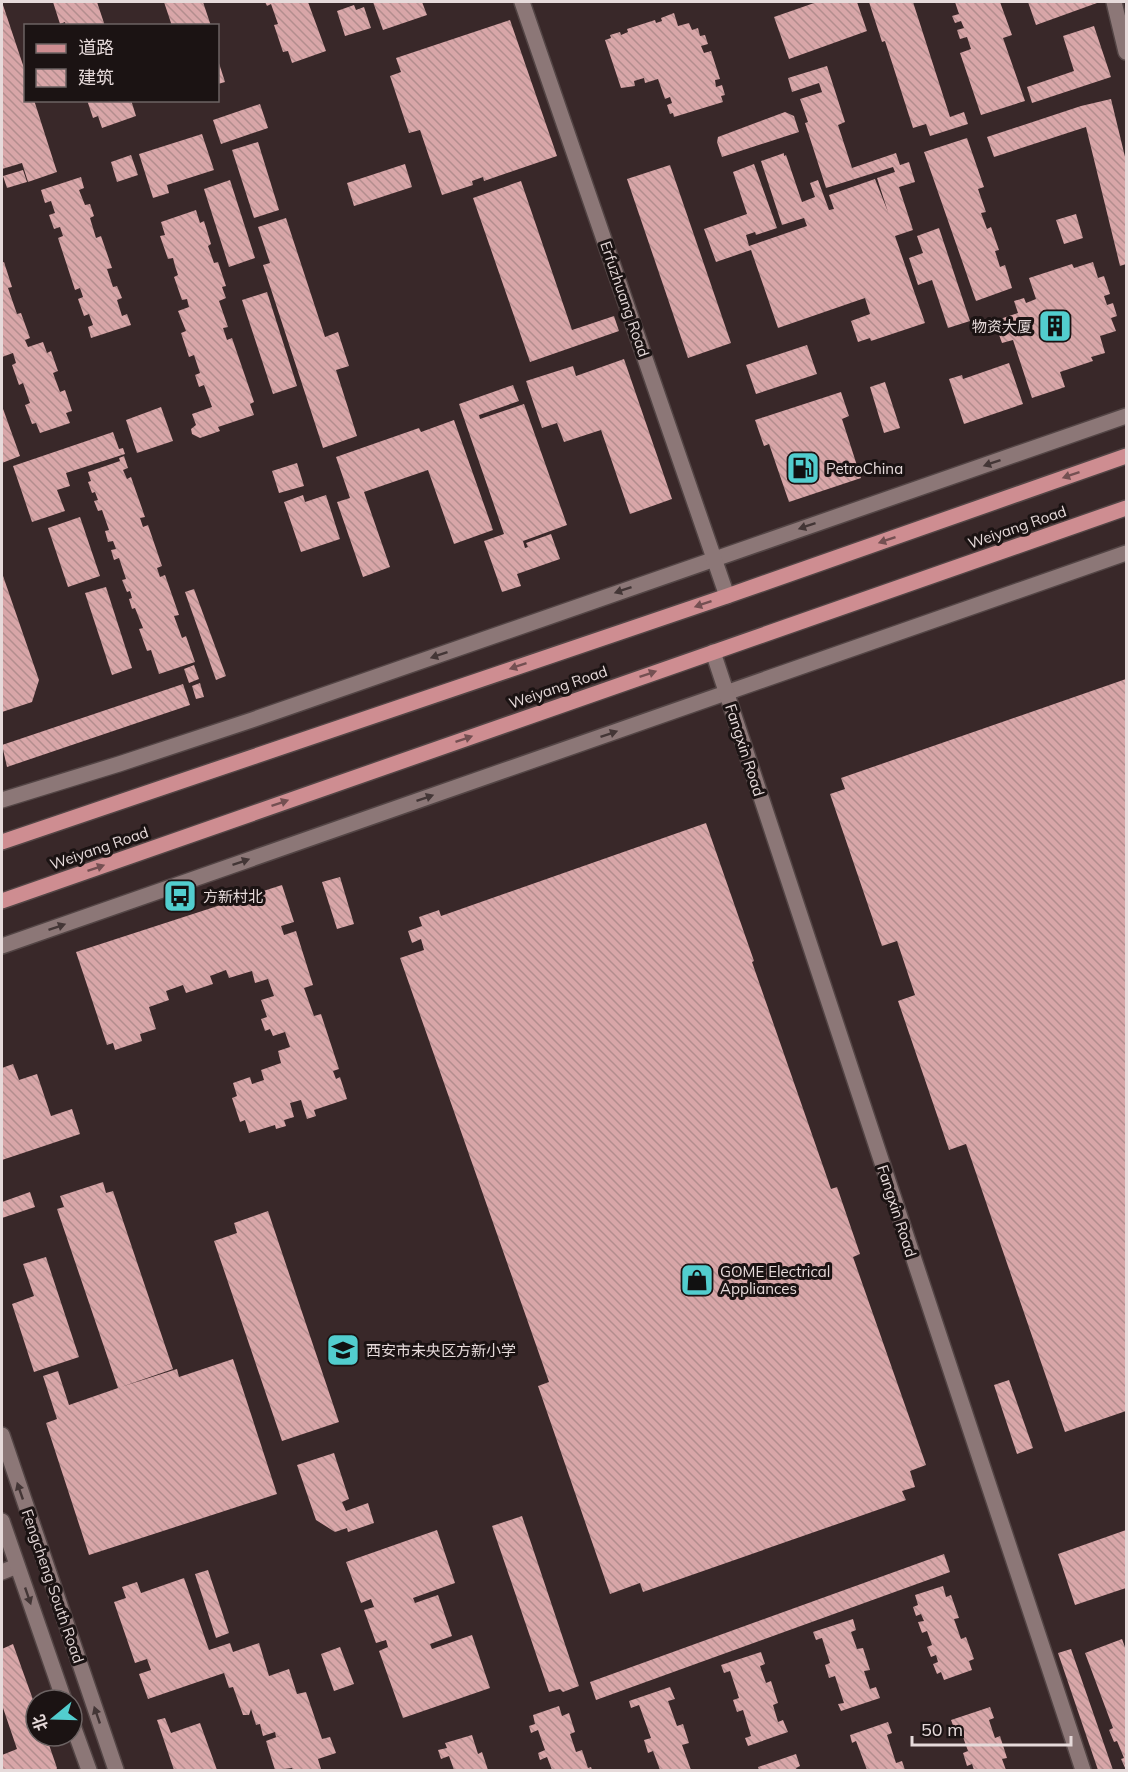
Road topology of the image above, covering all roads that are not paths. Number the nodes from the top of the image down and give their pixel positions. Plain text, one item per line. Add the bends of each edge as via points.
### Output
1 (522, 2) edge
2 (1114, 2) edge
3 (1126, 52) edge
4 (1126, 416) edge
5 (1126, 456) edge
6 (1126, 508) edge
7 (1126, 553) edge
8 (714, 559) junction
9 (727, 596) junction
10 (713, 652) junction
11 (727, 693) junction
12 (2, 800) edge
13 (2, 842) edge
14 (2, 901) edge
15 (2, 946) edge
16 (2, 1435) edge
17 (2, 1521) edge
18 (17, 1566) junction
19 (2, 1572) edge
20 (60, 1688) edge
21 (81, 1748) edge
22 (89, 1770) edge
23 (116, 1770) edge
24 (1083, 1770) edge

1 - 8 street, Erfuzhuang Road
2 - 3 street
4 -> 8 street
5 -> 9 main road, Weiyang Road
6 - 10 main road, Weiyang Road
7 - 11 street
8 - 9 street, Erfuzhuang Road
8 -> 12 street via 252,720
9 -> 13 main road, Weiyang Road
10 - 11 street, Fangxin Road
14 -> 10 main road, Weiyang Road
15 -> 11 street
11 - 24 street, Fangxin Road
23 -> 16 street, Fengcheng South Road
17 - 18 street, Fengcheng South Road
18 - 19 street
18 -> 20 street, Fengcheng South Road
21 - 22 street

